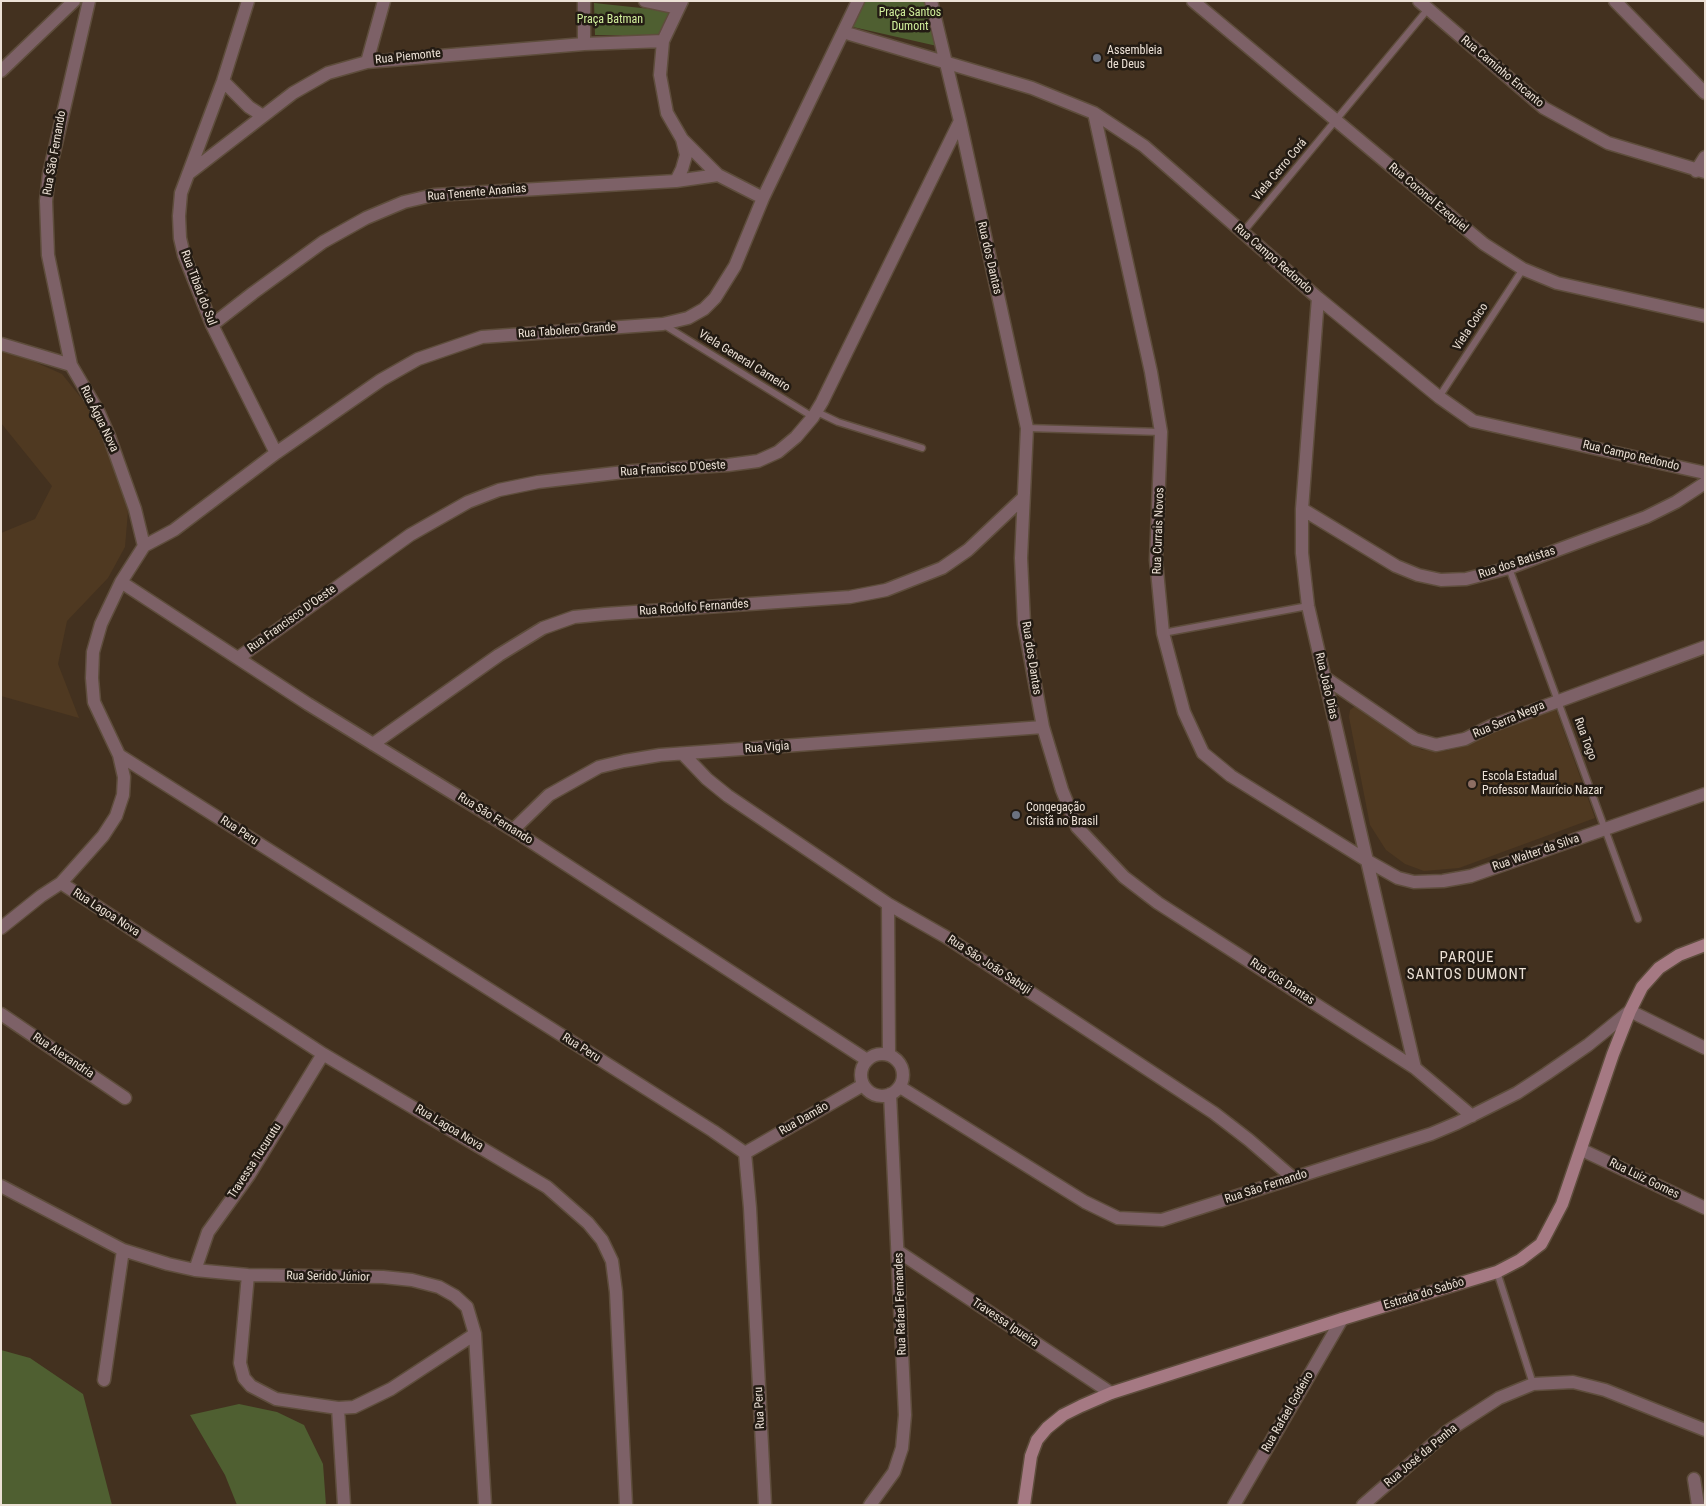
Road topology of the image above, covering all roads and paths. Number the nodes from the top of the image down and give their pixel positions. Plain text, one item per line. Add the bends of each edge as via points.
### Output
1 (74, 1) edge
2 (89, 1) edge
3 (248, 1) edge
4 (384, 1) edge
5 (584, 1) edge
6 (645, 1) edge
7 (858, 1) edge
8 (931, 1) edge
9 (1193, 1) edge
10 (1615, 1) edge
11 (680, 4) edge
12 (1423, 5) edge
13 (843, 32) junction
14 (663, 41) junction
15 (584, 44) junction
16 (945, 61) junction
17 (366, 62) junction
18 (1, 71) edge
19 (223, 81) junction
20 (1705, 93) edge
21 (1094, 113) junction
22 (263, 116) junction
23 (960, 121) junction
24 (1336, 122) junction
25 (682, 139) junction
26 (1705, 157) edge
27 (1701, 171) edge
28 (188, 174) junction
29 (718, 175) junction
30 (676, 181) junction
31 (763, 198) junction
32 (1242, 233) junction
33 (1523, 269) junction
34 (1318, 298) junction
35 (1705, 316) edge
36 (663, 324) junction
37 (212, 325) junction
38 (1, 344) edge
39 (71, 365) junction
40 (1439, 397) junction
41 (815, 414) junction
42 (1027, 428) junction
43 (1161, 432) junction
44 (922, 448) dead end
45 (276, 453) junction
46 (1705, 473) edge
47 (1705, 483) edge
48 (1022, 499) junction
49 (1302, 509) junction
50 (144, 546) junction
51 (1509, 568) junction
52 (121, 582) junction
53 (1308, 606) junction
54 (1163, 633) junction
55 (1705, 647) edge
56 (238, 658) junction
57 (1324, 677) junction
58 (1559, 700) junction
59 (1042, 727) junction
60 (373, 744) junction
61 (119, 755) junction
62 (684, 755) junction
63 (1705, 794) edge
64 (1606, 829) junction
65 (513, 830) junction
66 (1366, 860) junction
67 (61, 883) junction
68 (888, 904) junction
69 (1638, 918) dead end
70 (1, 928) edge
71 (1705, 945) edge
72 (1630, 1011) junction
73 (1, 1014) edge
74 (1705, 1048) edge
75 (323, 1054) junction
76 (889, 1055) junction
77 (867, 1060) junction
78 (1415, 1068) junction
79 (863, 1085) junction
80 (895, 1090) junction
81 (125, 1098) dead end
82 (1472, 1116) junction
83 (1582, 1150) junction
84 (745, 1153) junction
85 (1293, 1178) junction
86 (1, 1186) edge
87 (1705, 1208) edge
88 (122, 1250) junction
89 (899, 1252) junction
90 (195, 1270) junction
91 (1498, 1272) junction
92 (248, 1275) junction
93 (1342, 1319) junction
94 (475, 1334) junction
95 (104, 1380) dead end
96 (1533, 1384) junction
97 (1111, 1393) junction
98 (338, 1408) junction
99 (1705, 1430) edge
100 (1694, 1480) dead end
101 (1232, 1503) edge
102 (344, 1505) edge
103 (485, 1505) edge
104 (626, 1505) edge
105 (765, 1505) edge
106 (870, 1505) edge
107 (1024, 1505) edge
108 (1363, 1505) edge
109 (1698, 1505) edge

1 - 18 street
2 - 39 street, Rua São Fernando via 49,174 46,201 48,255
3 - 19 street, Rua Tibaú do Sul
4 - 17 street
5 - 15 street
6 - 11 street
7 - 13 street, Rua Tabolero Grande
8 - 16 street, Rua dos Dantas
9 - 24 street, Rua Coronel Ezequiel
10 - 20 street
11 - 14 street
12 - 24 lane, Viela Cerro Corá
12 - 27 street, Rua Caminho Encanto via 1544,108 1608,144
13 - 16 street, Rua Campo Redondo
13 - 31 street, Rua Tabolero Grande
14 - 15 street, Rua Piemonte
14 - 25 street via 660,75 667,113
15 - 17 street, Rua Piemonte
16 - 21 street, Rua Campo Redondo via 1032,88
16 - 23 street, Rua dos Dantas
17 - 22 street, Rua Piemonte via 328,73 293,93
19 - 22 street
19 - 28 street, Rua Tibaú do Sul
21 - 32 street, Rua Campo Redondo via 1144,146
21 - 43 street, Rua Currais Novos via 1151,372
22 - 28 street, Rua Piemonte
23 - 41 street, Rua Francisco D'Oeste
23 - 42 street, Rua dos Dantas
24 - 32 lane, Viela Cerro Corá
24 - 33 street, Rua Coronel Ezequiel via 1484,244
25 - 29 street
25 - 30 street via 686,155
26 - 27 street
28 - 37 street, Rua Tibaú do Sul via 180,208 180,238
29 - 30 street, Rua Tenente Ananias
29 - 31 street
30 - 37 street, Rua Tenente Ananias via 442,194 404,202 323,242
31 - 36 street, Rua Tabolero Grande via 735,266 716,298 688,318
32 - 34 street, Rua Campo Redondo
33 - 35 street, Rua Coronel Ezequiel via 1557,283
33 - 40 lane, Viela Coico
34 - 40 street, Rua Campo Redondo
34 - 49 street, Rua João Dias
36 - 41 lane, Viela General Carneiro
36 - 45 street, Rua Tabolero Grande via 482,337 446,349 418,359 381,380
37 - 45 street, Rua Tibaú do Sul
38 - 39 street
39 - 50 street, Rua Água Nova via 110,436 127,481
40 - 46 street, Rua Campo Redondo via 1473,421
41 - 44 lane, Viela General Carneiro
41 - 56 street, Rua Francisco D'Oeste via 778,452 758,461 538,482 499,490 468,502 410,535
42 - 43 lane
42 - 48 street, Rua dos Dantas
43 - 54 street, Rua Currais Novos via 1156,560
45 - 50 street, Rua Tabolero Grande via 174,530
47 - 51 street, Rua dos Batistas via 1646,517
48 - 59 street, Rua dos Dantas via 1024,624
48 - 60 street, Rua Rodolfo Fernandes via 968,550 942,568 886,590 850,598 605,614 574,618 543,628
49 - 51 street, Rua dos Batistas via 1396,566 1418,575 1441,580
49 - 53 street, Rua João Dias via 1302,553
50 - 52 street
51 - 58 lane, Rua Togo
52 - 56 street, Rua São Fernando
52 - 61 street via 100,624 93,652 92,678 94,702
53 - 54 lane
53 - 57 street, Rua João Dias
54 - 66 street, Rua Currais Novos via 1184,712 1203,753 1231,776
55 - 58 street, Rua Serra Negra
56 - 60 street, Rua São Fernando
57 - 58 street, Rua Serra Negra via 1415,739 1436,745 1465,739
57 - 66 street, Rua João Dias
58 - 64 lane, Rua Togo
59 - 62 street, Rua Vigia
59 - 78 street, Rua dos Dantas via 1077,827 1124,877 1158,903
60 - 65 street, Rua São Fernando
61 - 67 street via 124,777 123,795 116,816 103,836
61 - 84 street, Rua Peru
62 - 65 street, Rua Vigia via 660,756 599,768 549,795
62 - 68 street, Rua São João Sabuji via 728,796
63 - 64 street, Rua Walter da Silva
64 - 66 street, Rua Walter da Silva via 1470,876 1443,881 1414,882 1398,878
64 - 69 lane, Rua Togo
65 - 77 street, Rua São Fernando
66 - 78 street, Rua João Dias
67 - 70 street
67 - 75 street, Rua Lagoa Nova
68 - 76 street
68 - 85 street, Rua São João Sabuji via 946,937 1214,1113
71 - 72 street, Estrada do Sabôo via 1679,955 1659,968 1642,987
72 - 74 street
72 - 82 street, Rua São Fernando via 1546,1074
72 - 83 street, Estrada do Sabôo
73 - 81 street, Rua Alexandria
75 - 90 street, Travessa Tucurutu via 249,1175 208,1232
75 - 104 street, Rua Lagoa Nova via 547,1187 588,1222 602,1240 612,1261 616,1292
76 - 77 street via 877,1054
76 - 80 street via 902,1068 902,1081
77 - 79 street via 861,1074
78 - 82 street, Rua dos Dantas
79 - 80 street via 877,1096
79 - 84 street, Rua Damão
80 - 85 street, Rua São Fernando via 1085,1202 1118,1218 1162,1220
80 - 89 street, Rua Rafael Fernandes
82 - 85 street, Rua São Fernando via 1431,1134
83 - 87 street, Rua Luiz Gomes
83 - 91 street, Estrada do Sabôo via 1562,1204 1541,1244
84 - 105 street, Rua Peru
86 - 88 street, Rua Serido Júnior
88 - 90 street, Rua Serido Júnior
88 - 95 street
89 - 97 street, Travessa Ipueira
89 - 106 street, Rua Rafael Fernandes via 905,1415 902,1448 894,1472
90 - 92 street, Rua Serido Júnior
91 - 93 street, Estrada do Sabôo
91 - 96 lane
92 - 94 street, Rua Serido Júnior via 383,1277 439,1287 467,1308
92 - 98 street via 240,1348 244,1378 262,1393 276,1398
93 - 97 street, Estrada do Sabôo
93 - 101 street, Rua Rafael Godeiro
94 - 98 street via 392,1389 366,1403
94 - 103 street, Rua Serido Júnior
96 - 99 street, Rua José da Penha via 1573,1382 1605,1390
96 - 108 street, Rua José da Penha via 1499,1398 1448,1430
97 - 107 street, Estrada do Sabôo via 1063,1415 1047,1428 1031,1456
98 - 102 street
100 - 109 street

